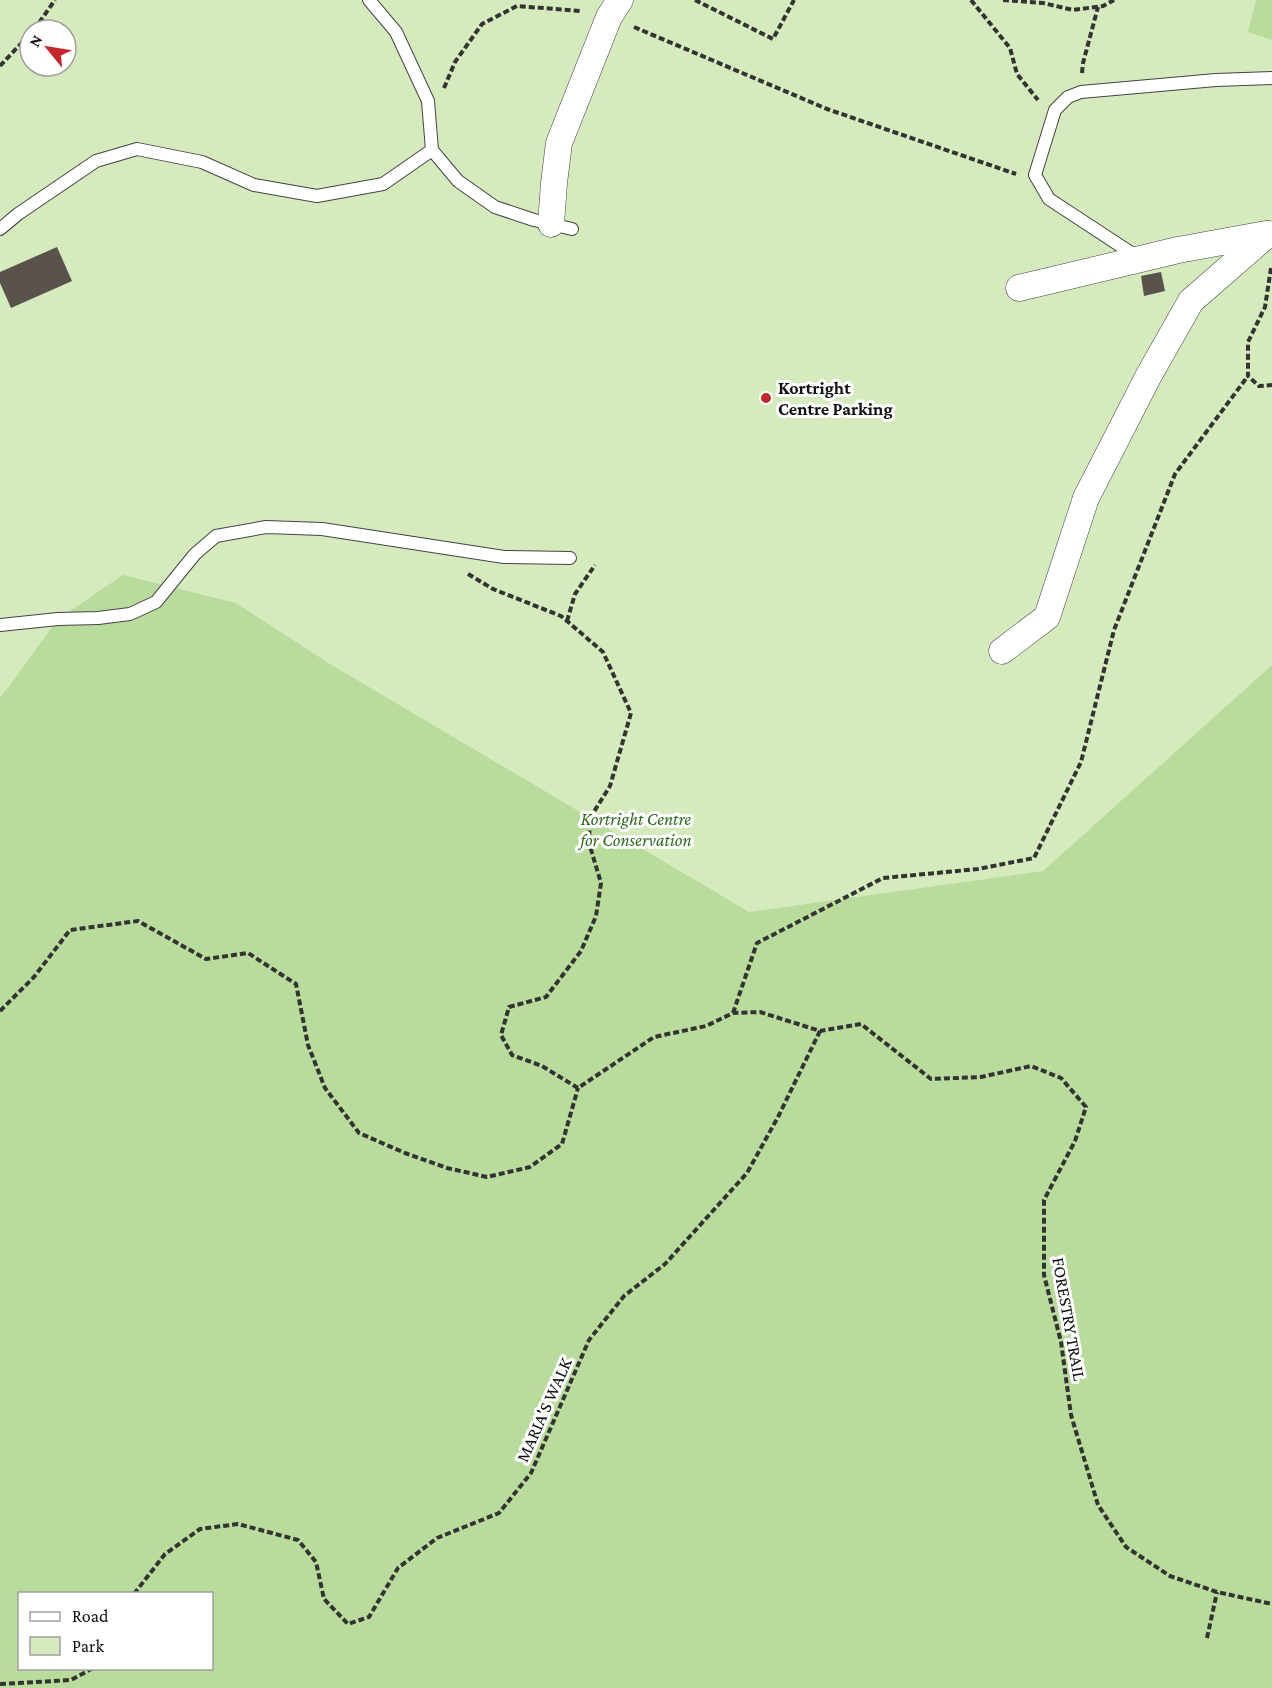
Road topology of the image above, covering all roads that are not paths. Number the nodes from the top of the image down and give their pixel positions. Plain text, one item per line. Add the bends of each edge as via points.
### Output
1 (369, 0) edge
2 (614, 8) edge
3 (1272, 78) edge
4 (432, 150) junction
5 (561, 226) joint
6 (0, 229) edge
7 (1270, 233) edge
8 (1140, 259) junction
9 (1019, 288) dead end
10 (570, 558) dead end
11 (0, 625) edge
12 (1002, 651) dead end

1 - 4 lane via 396,32 428,101
2 - 5 street via 560,143 554,183
3 - 8 lane via 1081,92 1068,97 1054,110 1035,175 1049,199
4 - 5 lane via 458,181 495,207
4 - 6 lane via 383,183 317,196 254,185 202,162 137,149 96,161
7 - 8 street
7 - 12 street via 1191,301 1086,498 1047,617
8 - 9 street
10 - 11 lane via 504,557 322,529 266,527 216,536 195,554 156,602 130,614

